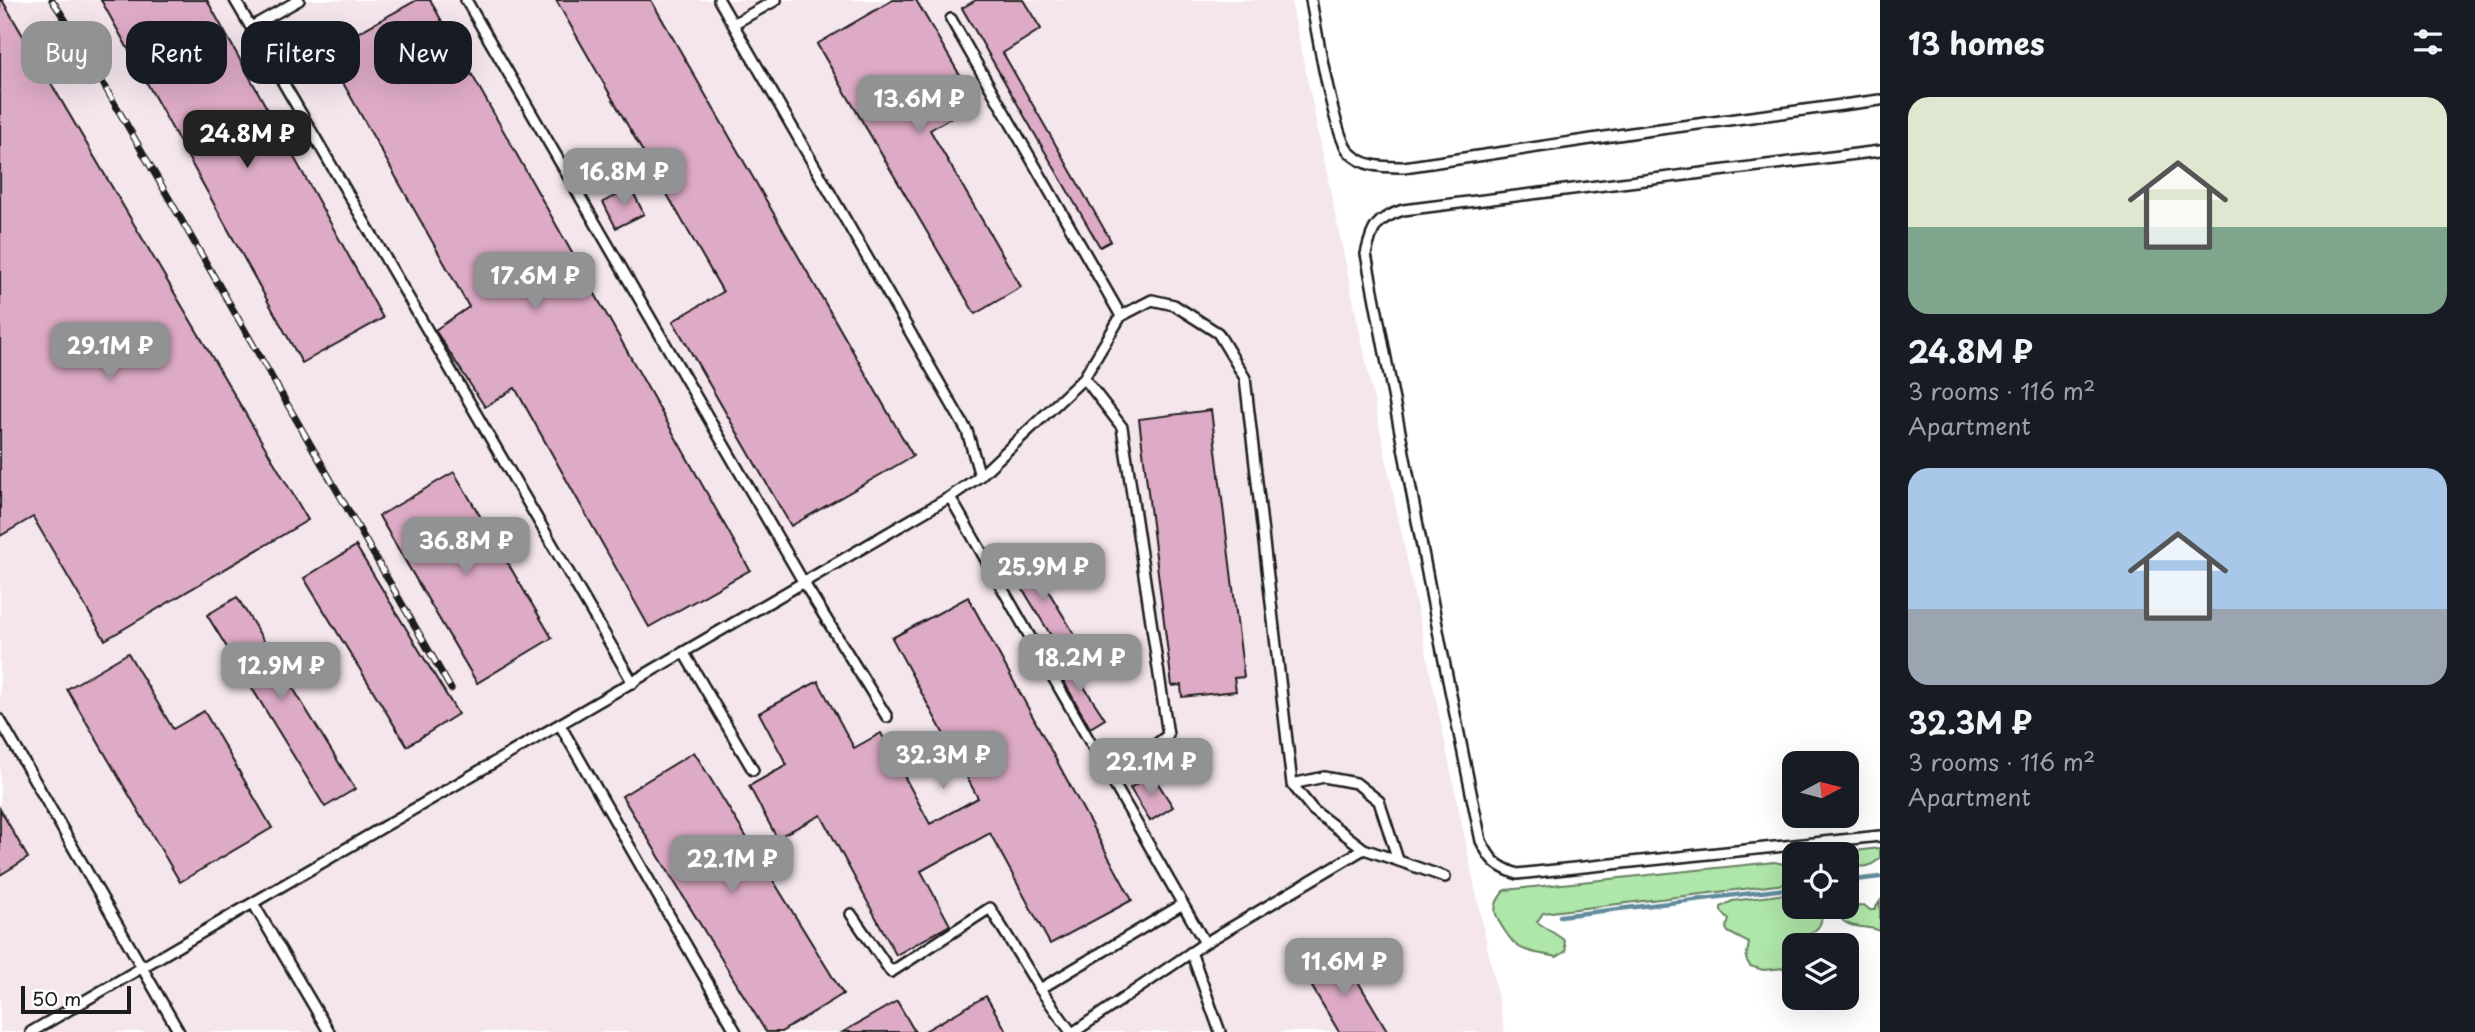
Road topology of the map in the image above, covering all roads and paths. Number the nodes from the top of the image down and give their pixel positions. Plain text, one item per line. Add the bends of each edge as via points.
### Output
1 (235, 0) edge
2 (299, 0) edge
3 (466, 0) edge
4 (719, 0) edge
5 (776, 0) edge
6 (1311, 0) edge
7 (951, 19) dead end
8 (247, 21) edge
9 (262, 21) edge
10 (733, 24) junction
11 (284, 84) edge
12 (1880, 100) edge
13 (1880, 151) edge
14 (1121, 316) junction
15 (1084, 378) junction
16 (980, 476) junction
17 (950, 498) junction
18 (804, 583) junction
19 (684, 653) junction
20 (633, 683) junction
21 (887, 717) dead end
22 (0, 720) edge
23 (560, 726) junction
24 (753, 770) dead end
25 (1111, 779) junction
26 (1292, 784) junction
27 (1880, 836) edge
28 (1364, 849) junction
29 (1398, 860) junction
30 (1445, 877) dead end
31 (253, 903) junction
32 (1183, 904) junction
33 (851, 914) dead end
34 (1205, 943) junction
35 (1191, 952) junction
36 (142, 968) junction
37 (1040, 989) junction
38 (31, 1032) edge
39 (179, 1032) edge
40 (329, 1032) edge
41 (736, 1032) edge
42 (1073, 1032) edge
43 (1220, 1032) edge

1 - 8 lane
2 - 9 lane
3 - 18 lane
4 - 10 lane
5 - 10 lane
6 - 12 lane via 1337,129 1347,150 1364,164 1379,167
7 - 14 lane
10 - 16 lane via 967,431
11 - 20 lane
13 - 27 lane via 1403,210 1376,225 1366,254 1481,841 1489,856 1517,874
14 - 15 lane
14 - 26 lane via 1152,300 1174,305 1218,333 1244,378
15 - 16 lane
15 - 25 lane via 1122,427 1168,734
16 - 17 lane
17 - 18 lane
17 - 25 lane
18 - 19 lane
18 - 21 lane
19 - 20 lane
19 - 24 lane
20 - 23 lane
22 - 36 lane
23 - 31 lane
23 - 41 lane
25 - 32 lane
26 - 28 lane via 1314,810
26 - 29 lane via 1324,777 1356,783 1379,800
28 - 29 lane
28 - 34 lane
29 - 30 lane
31 - 36 lane
31 - 40 lane
32 - 34 lane
32 - 37 lane
33 - 37 lane via 891,972 990,908
34 - 35 lane
35 - 42 lane
35 - 43 lane
36 - 38 lane
36 - 39 lane
37 - 42 lane

